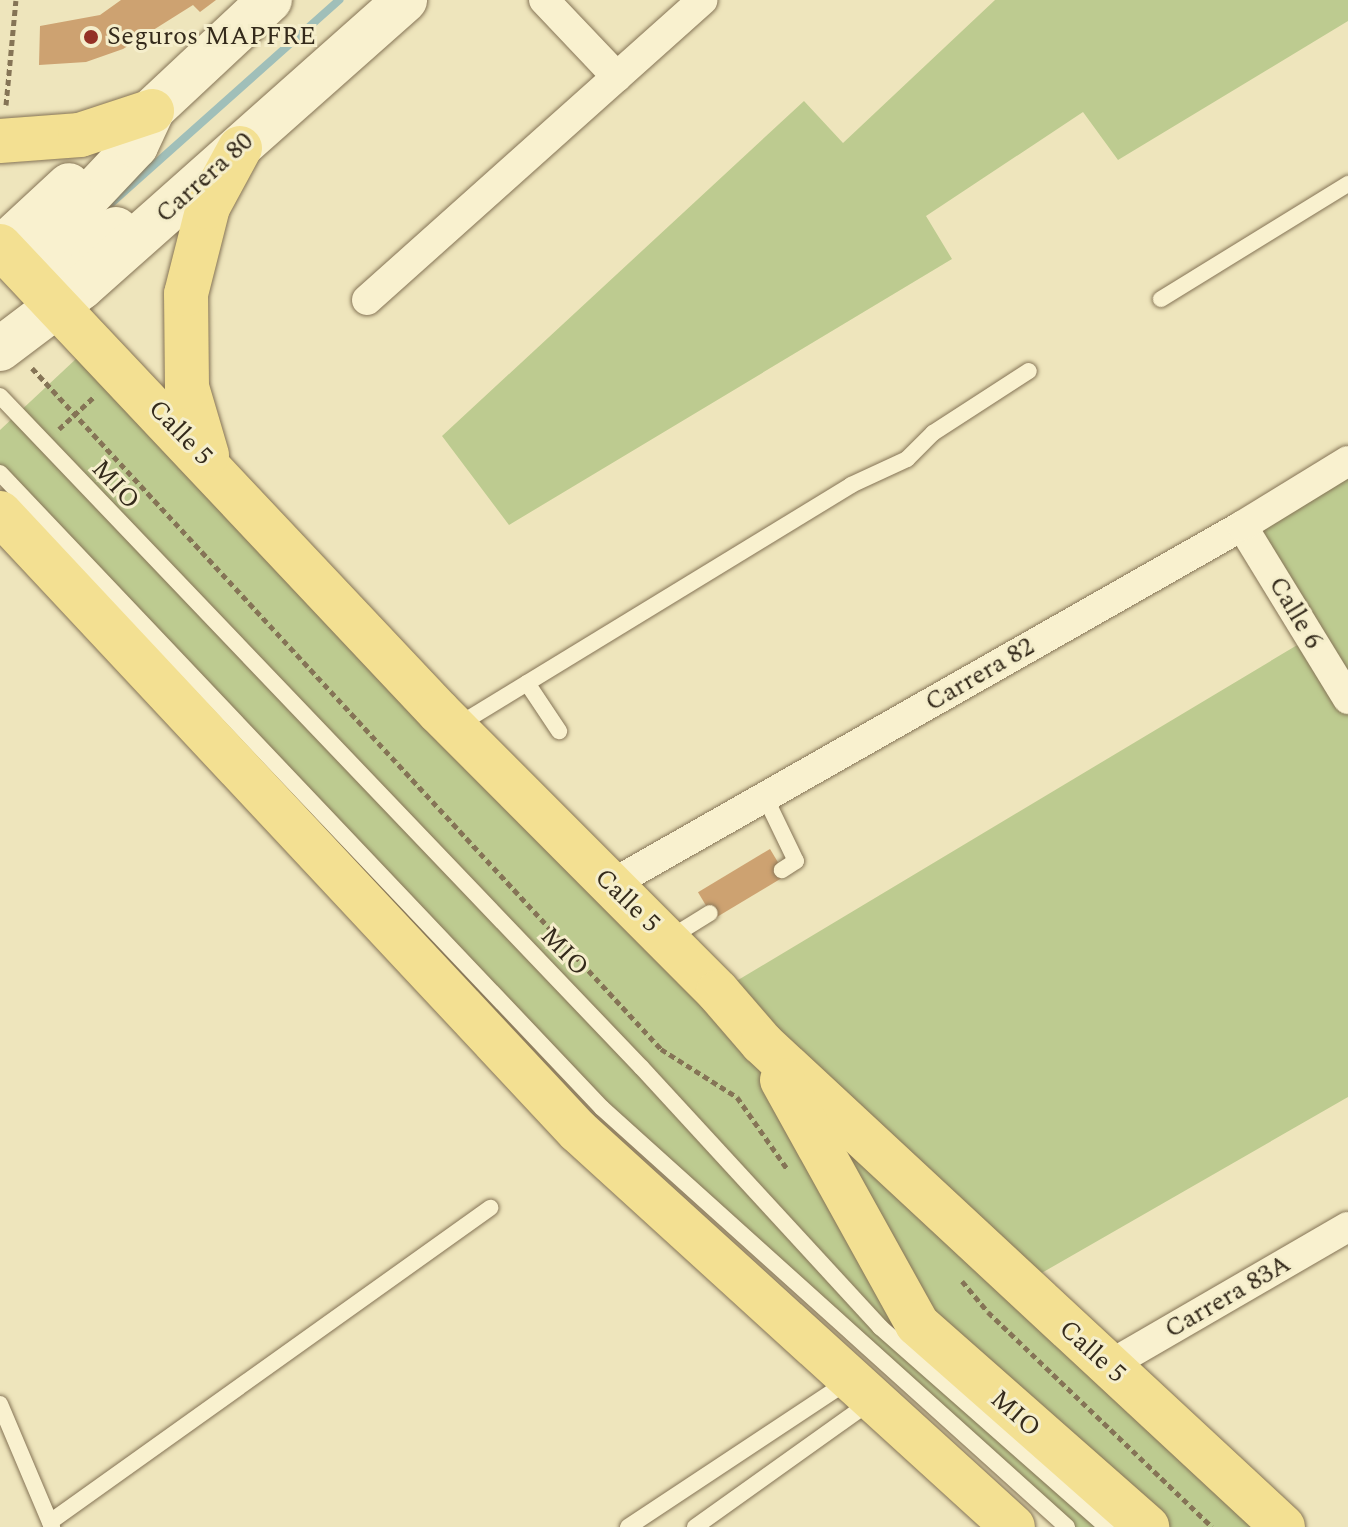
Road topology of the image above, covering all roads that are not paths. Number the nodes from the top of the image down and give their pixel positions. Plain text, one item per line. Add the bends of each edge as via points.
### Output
1 (270, 0) edge
2 (405, 0) edge
3 (544, 0) edge
4 (702, 0) edge
5 (617, 77) junction
6 (152, 111) junction
7 (1, 141) edge
8 (240, 148) junction
9 (1348, 184) edge
10 (0, 248) edge
11 (1161, 299) dead end
12 (367, 300) dead end
13 (59, 307) junction
14 (5, 346) edge
15 (1029, 371) dead end
16 (0, 396) edge
17 (1348, 461) edge
18 (210, 464) junction
19 (0, 473) edge
20 (0, 513) edge
21 (1242, 526) junction
22 (527, 683) junction
23 (1348, 699) edge
24 (454, 728) junction
25 (559, 731) dead end
26 (765, 797) junction
27 (782, 870) dead end
28 (610, 885) junction
29 (710, 913) dead end
30 (667, 939) junction
31 (762, 1043) junction
32 (490, 1208) dead end
33 (1348, 1227) edge
34 (912, 1337) junction
35 (1108, 1366) junction
36 (873, 1385) junction
37 (0, 1404) edge
38 (51, 1524) edge
39 (628, 1527) edge
40 (695, 1527) edge
41 (1013, 1527) edge
42 (1067, 1527) edge
43 (1107, 1527) edge
44 (1147, 1527) edge
45 (1283, 1527) edge

1 - 6 main road
2 - 8 main road, Carrera 80
3 - 5 street
4 - 5 street
5 - 12 street
6 - 7 main road via 80,135
6 - 8 main road via 136,146 53,234 52,245 63,259 80,259 185,174
6 - 10 main road
8 - 13 main road, Carrera 80
8 - 18 main road via 208,207 186,294 187,387
9 - 11 lane
10 - 13 main road, Calle 5
13 - 14 main road, Carrera 80
13 - 18 main road, Calle 5
15 - 22 lane via 933,433 907,459 851,485
16 - 34 lane, MIO
17 - 21 street, Carrera 82
18 - 24 main road, Calle 5
19 - 36 lane, MIO via 602,1108
20 - 36 main road via 578,1131
21 - 23 street, Calle 6
21 - 26 street, Carrera 82
22 - 24 lane
22 - 25 lane
24 - 28 main road, Calle 5
26 - 27 lane via 796,861
26 - 28 street, Carrera 82
28 - 30 main road, Calle 5
29 - 30 lane
30 - 31 main road, Calle 5
31 - 34 main road
31 - 35 main road, Calle 5
32 - 38 lane
33 - 35 street, Carrera 83A
34 - 36 lane
34 - 43 lane, MIO
34 - 44 main road
35 - 45 main road, Calle 5
36 - 39 lane
36 - 40 lane
36 - 41 main road
36 - 42 lane, MIO
37 - 38 lane

